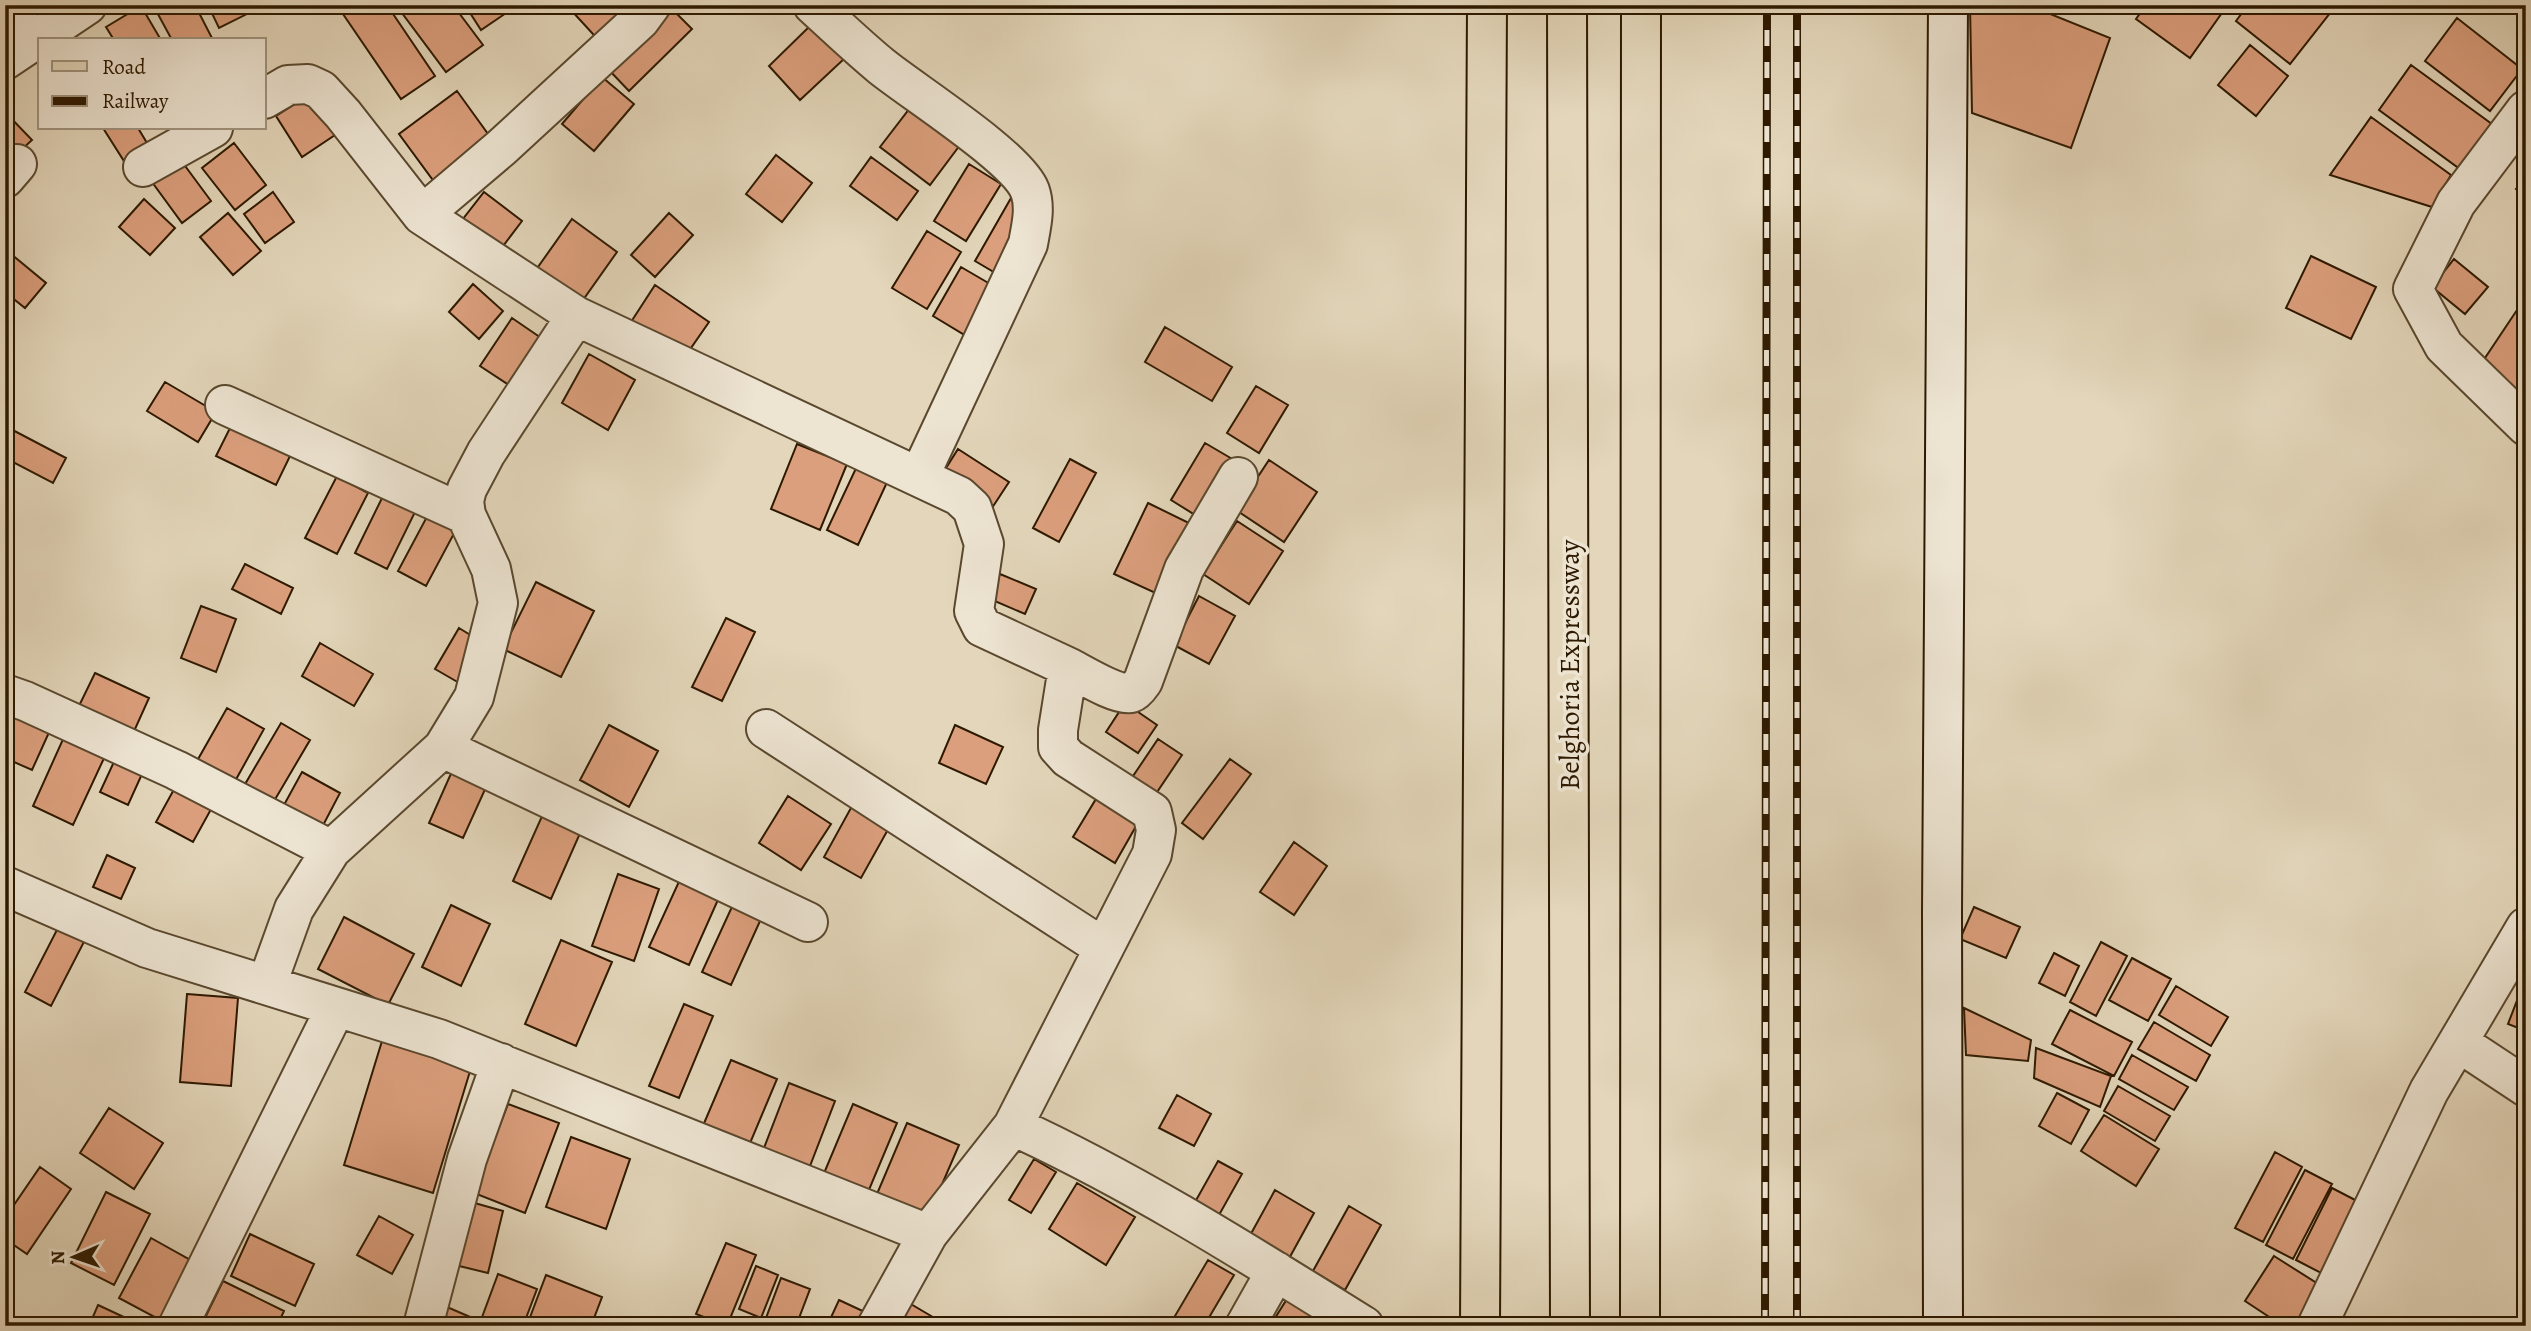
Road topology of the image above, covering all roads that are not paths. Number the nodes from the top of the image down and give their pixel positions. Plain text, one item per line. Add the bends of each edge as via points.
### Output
1 (87, 5) edge
2 (651, 5) edge
3 (813, 5) edge
4 (1487, 5) edge
5 (1567, 5) edge
6 (1641, 5) edge
7 (1948, 5) edge
8 (5, 8) edge
9 (20, 50) edge
10 (266, 98) edge
11 (2526, 110) edge
12 (209, 130) edge
13 (143, 167) dead end
14 (422, 215) junction
15 (576, 316) junction
16 (225, 405) dead end
17 (2526, 426) edge
18 (919, 477) junction
19 (1238, 477) dead end
20 (466, 515) junction
21 (1068, 667) junction
22 (5, 694) edge
23 (766, 729) dead end
24 (443, 748) junction
25 (331, 850) junction
26 (5, 886) edge
27 (808, 922) dead end
28 (2526, 927) edge
29 (1104, 948) junction
30 (267, 984) junction
31 (336, 1007) junction
32 (2458, 1042) junction
33 (502, 1063) junction
34 (2526, 1087) edge
35 (1013, 1126) junction
36 (928, 1234) junction
37 (1276, 1271) junction
38 (178, 1326) edge
39 (423, 1326) edge
40 (877, 1326) edge
41 (1245, 1326) edge
42 (1364, 1326) edge
43 (1480, 1326) edge
44 (1570, 1326) edge
45 (1640, 1326) edge
46 (1943, 1326) edge
47 (2317, 1326) edge

1 - 9 street
2 - 14 street via 531,121
3 - 18 street via 881,66 984,142 1018,172 1030,190 1033,213 1028,244
4 - 43 main road
5 - 44 main road, Belghoria Expressway
6 - 45 main road
7 - 46 street
8 - 9 street
10 - 14 street via 288,85 307,84 321,90
11 - 17 street via 2456,203 2413,289 2444,346
12 - 13 street
14 - 15 street
15 - 18 street
15 - 20 street via 486,453 467,489
16 - 20 street
18 - 21 street via 959,496 972,508 984,544 974,611 982,627
19 - 21 street via 1184,569 1136,690 1118,692
20 - 24 street via 491,569 498,603 474,697
21 - 29 street via 1058,747 1152,812 1156,830 1153,854
22 - 25 street via 176,770
23 - 29 street
24 - 25 street
24 - 27 street
25 - 30 street via 294,909
26 - 30 street via 147,948
28 - 32 street
29 - 35 street
30 - 31 street
31 - 33 street
31 - 38 street
32 - 34 street
32 - 47 street via 2429,1091
33 - 36 street
33 - 39 street via 467,1158
35 - 36 street
35 - 37 street via 1070,1152
36 - 40 street
37 - 41 street
37 - 42 street

